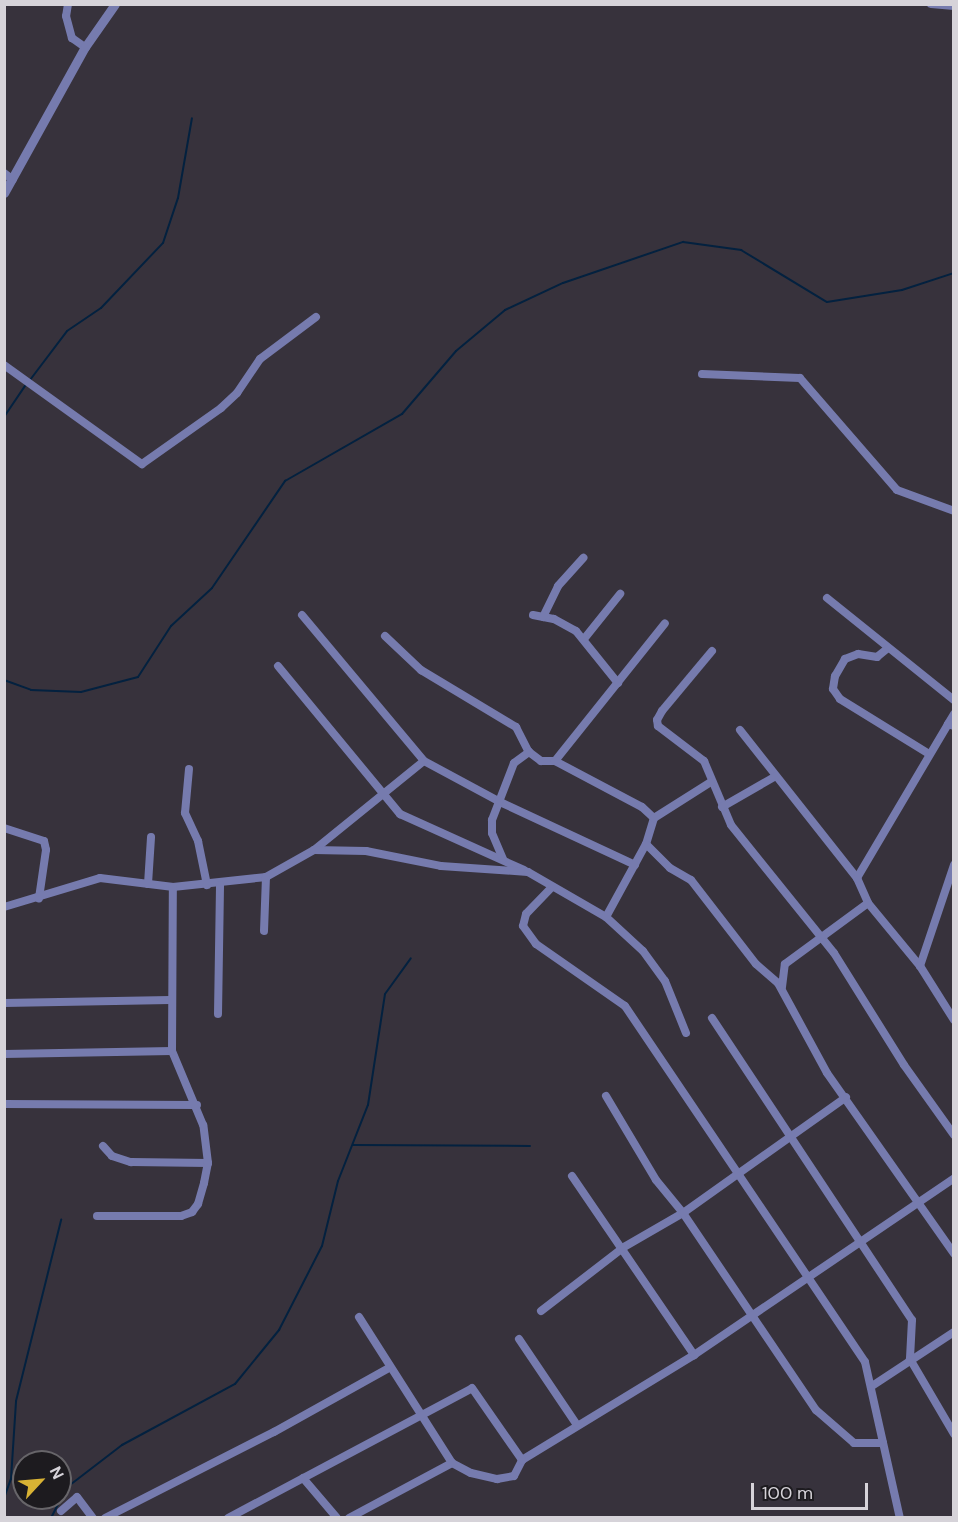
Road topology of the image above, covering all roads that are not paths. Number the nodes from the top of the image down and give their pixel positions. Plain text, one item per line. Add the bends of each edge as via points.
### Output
1 (68, 4) edge
2 (115, 4) edge
3 (931, 4) edge
4 (954, 6) edge
5 (85, 47) junction
6 (4, 173) edge
7 (13, 180) junction
8 (4, 193) edge
9 (316, 317) dead end
10 (4, 365) edge
11 (702, 374) dead end
12 (954, 511) edge
13 (583, 558) dead end
14 (620, 594) dead end
15 (827, 598) dead end
16 (302, 615) dead end
17 (533, 615) dead end
18 (543, 617) junction
19 (665, 623) dead end
20 (385, 636) dead end
21 (584, 639) junction
22 (888, 648) junction
23 (712, 651) dead end
24 (278, 666) dead end
25 (618, 683) junction
26 (954, 700) edge
27 (953, 714) edge
28 (951, 725) edge
29 (740, 730) dead end
30 (529, 752) junction
31 (929, 754) junction
32 (424, 761) junction
33 (555, 761) junction
34 (189, 769) dead end
35 (776, 776) junction
36 (711, 782) junction
37 (382, 795) junction
38 (500, 802) junction
39 (722, 807) junction
40 (654, 818) junction
41 (4, 828) edge
42 (151, 837) dead end
43 (646, 844) junction
44 (314, 850) junction
45 (502, 859) junction
46 (635, 865) junction
47 (954, 865) edge
48 (528, 872) junction
49 (266, 877) junction
50 (857, 878) junction
51 (148, 884) junction
52 (207, 885) junction
53 (220, 885) junction
54 (173, 887) junction
55 (552, 887) junction
56 (39, 898) junction
57 (868, 903) junction
58 (4, 907) edge
59 (606, 917) junction
60 (264, 931) dead end
61 (819, 938) junction
62 (920, 966) junction
63 (781, 989) junction
64 (170, 1000) junction
65 (4, 1003) edge
66 (218, 1014) dead end
67 (712, 1018) dead end
68 (954, 1020) edge
69 (686, 1033) dead end
70 (172, 1051) junction
71 (4, 1054) edge
72 (606, 1096) dead end
73 (846, 1097) junction
74 (4, 1104) edge
75 (197, 1105) junction
76 (791, 1134) junction
77 (954, 1135) edge
78 (103, 1146) dead end
79 (208, 1163) junction
80 (736, 1173) junction
81 (572, 1176) dead end
82 (954, 1178) edge
83 (918, 1201) junction
84 (683, 1213) junction
85 (96, 1216) dead end
86 (861, 1240) junction
87 (624, 1247) junction
88 (954, 1254) edge
89 (806, 1277) junction
90 (541, 1311) dead end
91 (751, 1315) junction
92 (359, 1317) dead end
93 (954, 1332) edge
94 (519, 1339) dead end
95 (694, 1355) junction
96 (910, 1359) junction
97 (389, 1368) junction
98 (872, 1386) junction
99 (418, 1415) junction
100 (577, 1425) junction
101 (954, 1434) edge
102 (883, 1443) junction
103 (522, 1460) junction
104 (452, 1462) junction
105 (303, 1478) junction
106 (61, 1511) dead end
107 (93, 1518) edge
108 (105, 1518) edge
109 (228, 1518) edge
110 (338, 1518) edge
111 (349, 1518) edge
112 (900, 1518) edge

1 - 5 street via 66,16 72,38
2 - 5 street
3 - 4 street
5 - 7 street
6 - 7 street
7 - 8 street
9 - 10 street via 260,359 237,393 221,408 142,464
11 - 12 street via 800,378 897,489
13 - 18 street via 558,586
14 - 21 street
15 - 22 street
16 - 32 street
17 - 18 street
18 - 21 street via 566,625
19 - 25 street
20 - 30 street via 421,670 516,727
21 - 25 street
22 - 26 street
22 - 31 street via 878,657 858,654 845,659 833,689 840,699
23 - 36 street via 657,720 658,726 704,761
24 - 37 street
25 - 33 street
27 - 28 street
28 - 31 street
29 - 35 street
30 - 33 street via 541,761
30 - 38 street via 518,758
31 - 50 street
32 - 37 street
32 - 38 street
33 - 40 street via 642,807
34 - 52 street via 184,806 198,842
35 - 39 street
35 - 50 street
36 - 39 street
36 - 40 street
37 - 44 street
37 - 45 street via 406,819
38 - 45 street via 491,827
38 - 46 street
39 - 61 street via 731,825
40 - 43 street
41 - 56 street via 40,838 46,845
42 - 51 street
43 - 46 street
43 - 63 street via 670,868 691,880 756,964
44 - 48 street via 366,851 441,866
44 - 49 street
45 - 48 street
46 - 59 street
47 - 62 street
48 - 55 street
49 - 53 street
49 - 60 street
50 - 57 street
51 - 54 street
51 - 56 street via 88,879
52 - 53 street
52 - 54 street
53 - 66 street
54 - 64 street
55 - 59 street
55 - 80 street via 526,914 523,926 536,944 625,1006
56 - 58 street
57 - 61 street
57 - 62 street
59 - 69 street via 655,964
61 - 63 street via 785,964
61 - 77 street via 860,989 885,1036
62 - 68 street
63 - 73 street via 821,1063
64 - 65 street
64 - 70 street
67 - 76 street
70 - 71 street
70 - 75 street
72 - 84 street via 656,1180
73 - 76 street
73 - 83 street
74 - 75 street
75 - 79 street
76 - 80 street
76 - 86 street
78 - 79 street via 112,1156 131,1162
79 - 85 street via 198,1204 192,1212 181,1216
80 - 84 street
80 - 89 street
81 - 87 street
82 - 83 street
83 - 86 street
83 - 88 street
84 - 87 street
84 - 91 street
86 - 89 street
86 - 96 street via 912,1320
87 - 90 street
87 - 95 street
89 - 91 street
89 - 98 street via 865,1362
91 - 95 street
91 - 102 street via 833,1429 854,1443
92 - 97 street
93 - 96 street
94 - 100 street
95 - 100 street
96 - 98 street
96 - 101 street
97 - 99 street
97 - 108 street
98 - 102 street
99 - 103 street via 472,1388
99 - 104 street
99 - 105 street
100 - 103 street
102 - 112 street
103 - 104 street via 514,1476 497,1479 471,1473
104 - 111 street
105 - 109 street
105 - 110 street
106 - 107 street via 77,1497

